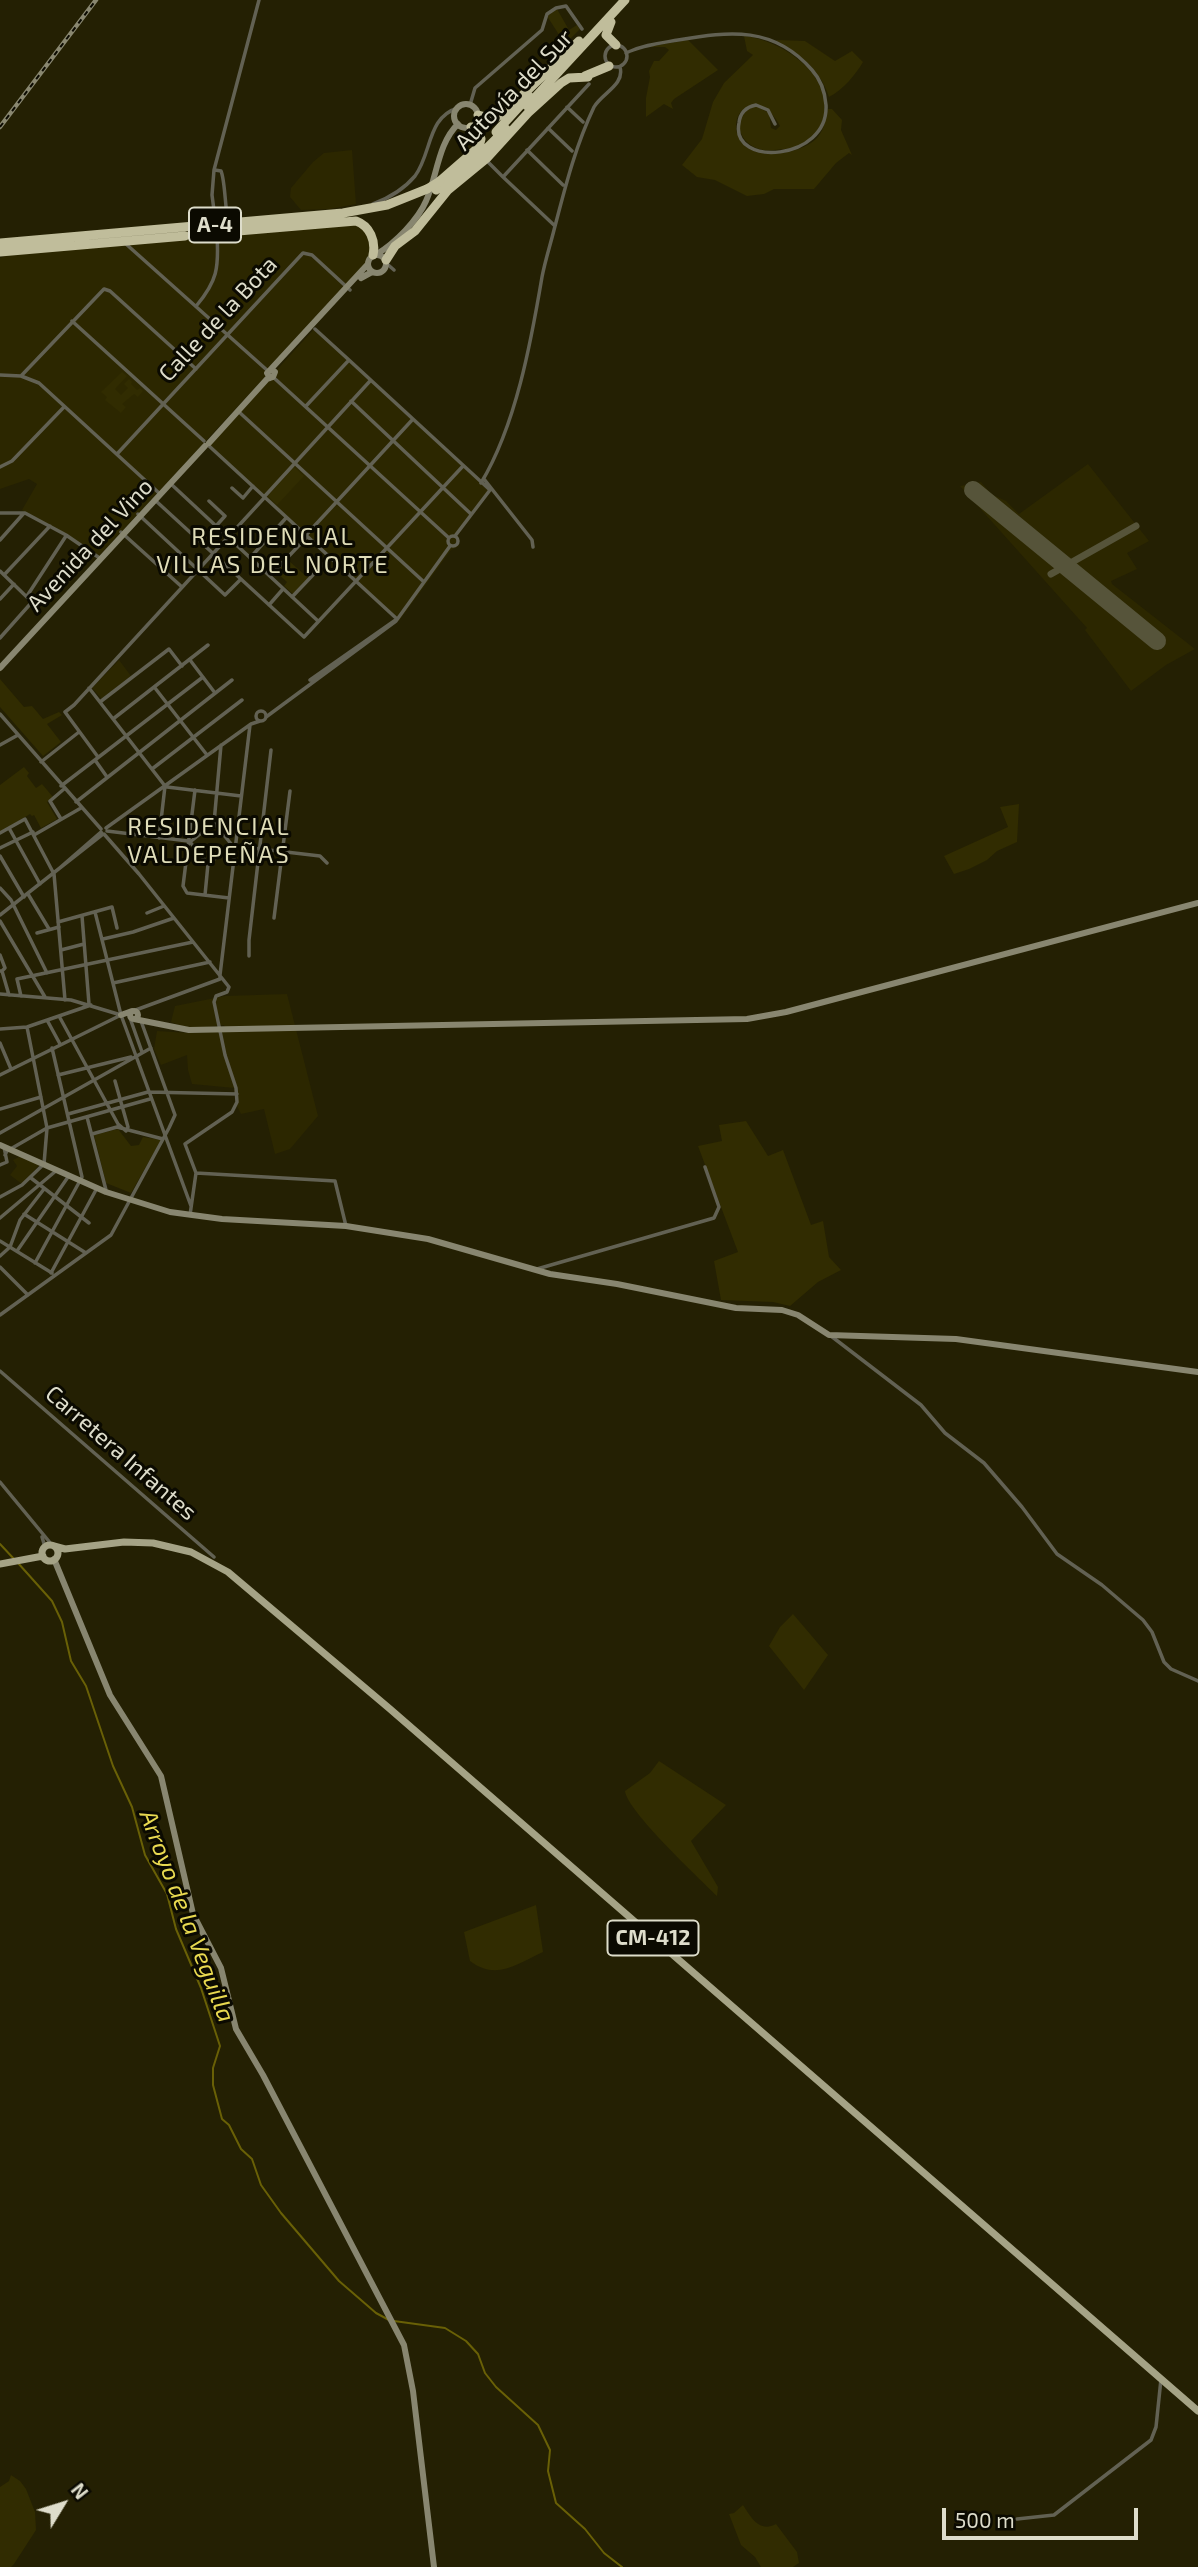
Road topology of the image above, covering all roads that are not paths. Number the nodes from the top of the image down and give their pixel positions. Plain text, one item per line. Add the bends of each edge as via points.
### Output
1 (259, 0) edge
2 (617, 0) edge
3 (625, 0) edge
4 (631, 0) edge
5 (582, 29) dead end
6 (579, 41) junction
7 (616, 45) junction
8 (626, 53) junction
9 (615, 66) junction
10 (588, 80) junction
11 (470, 105) junction
12 (567, 107) junction
13 (458, 108) junction
14 (478, 115) junction
15 (516, 118) junction
16 (583, 122) dead end
17 (458, 124) junction
18 (775, 124) dead end
19 (471, 127) junction
20 (548, 128) junction
21 (527, 150) junction
22 (572, 151) dead end
23 (488, 163) dead end
24 (214, 170) junction
25 (503, 177) junction
26 (564, 186) junction
27 (431, 189) junction
28 (228, 220) junction
29 (555, 226) junction
30 (55, 235) joint
31 (133, 245) junction
32 (2, 248) edge
33 (382, 260) junction
34 (368, 265) junction
35 (372, 272) junction
36 (349, 289) junction
37 (197, 305) junction
38 (72, 321) junction
39 (315, 328) junction
40 (228, 334) junction
41 (349, 360) junction
42 (196, 369) junction
43 (0, 374) edge
44 (271, 374) junction
45 (22, 376) junction
46 (370, 381) junction
47 (351, 401) junction
48 (163, 404) junction
49 (65, 406) junction
50 (306, 406) junction
51 (238, 411) junction
52 (413, 419) junction
53 (328, 427) junction
54 (393, 441) junction
55 (206, 443) junction
56 (117, 454) junction
57 (295, 463) junction
58 (370, 465) junction
59 (463, 466) junction
60 (0, 467) edge
61 (483, 481) junction
62 (171, 484) junction
63 (253, 486) junction
64 (443, 487) junction
65 (232, 488) dead end
66 (158, 496) junction
67 (265, 497) junction
68 (209, 501) dead end
69 (336, 502) junction
70 (420, 512) junction
71 (0, 513) edge
72 (25, 513) junction
73 (471, 514) junction
74 (139, 516) junction
75 (287, 517) junction
76 (50, 526) junction
77 (216, 526) junction
78 (123, 533) junction
79 (66, 535) junction
80 (307, 536) junction
81 (456, 536) junction
82 (228, 537) junction
83 (449, 538) junction
84 (0, 540) edge
85 (450, 546) junction
86 (533, 547) dead end
87 (387, 548) junction
88 (213, 554) junction
89 (330, 557) junction
90 (99, 558) junction
91 (250, 558) junction
92 (198, 570) junction
93 (0, 571) edge
94 (4, 576) junction
95 (270, 576) junction
96 (241, 579) junction
97 (356, 581) junction
98 (424, 582) junction
99 (13, 584) junction
100 (182, 588) junction
101 (283, 589) junction
102 (27, 596) junction
103 (292, 597) junction
104 (0, 599) edge
105 (269, 605) junction
106 (397, 619) junction
107 (318, 621) junction
108 (0, 638) edge
109 (208, 645) dead end
110 (190, 660) junction
111 (0, 666) edge
112 (182, 666) junction
113 (202, 677) junction
114 (232, 680) dead end
115 (154, 687) junction
116 (89, 688) junction
117 (215, 693) junction
118 (242, 700) dead end
119 (100, 702) junction
120 (167, 704) junction
121 (263, 712) junction
122 (0, 714) edge
123 (256, 716) junction
124 (266, 717) junction
125 (113, 719) junction
126 (180, 720) junction
127 (260, 721) junction
128 (251, 724) junction
129 (79, 732) junction
130 (18, 735) junction
131 (126, 736) junction
132 (193, 737) junction
133 (0, 745) edge
134 (221, 745) junction
135 (271, 750) dead end
136 (139, 753) junction
137 (207, 755) junction
138 (96, 759) junction
139 (41, 762) junction
140 (152, 769) junction
141 (107, 778) junction
142 (165, 786) junction
143 (63, 788) junction
144 (195, 790) junction
145 (290, 791) dead end
146 (217, 793) junction
147 (241, 796) junction
148 (76, 802) junction
149 (81, 808) junction
150 (61, 819) junction
151 (214, 823) junction
152 (9, 828) junction
153 (103, 831) junction
154 (0, 833) edge
155 (33, 833) junction
156 (159, 838) junction
157 (16, 839) junction
158 (190, 842) junction
159 (234, 846) junction
160 (0, 848) edge
161 (259, 849) junction
162 (284, 852) junction
163 (0, 856) edge
164 (327, 863) dead end
165 (208, 864) junction
166 (54, 874) junction
167 (41, 884) junction
168 (0, 888) edge
169 (205, 895) junction
170 (7, 896) junction
171 (26, 896) junction
172 (229, 898) junction
173 (0, 900) edge
174 (1198, 903) edge
175 (13, 905) junction
176 (164, 906) junction
177 (94, 912) junction
178 (147, 913) dead end
179 (0, 915) edge
180 (82, 916) junction
181 (174, 918) junction
182 (274, 918) dead end
183 (0, 921) edge
184 (59, 924) junction
185 (117, 928) dead end
186 (49, 929) junction
187 (37, 933) dead end
188 (102, 939) junction
189 (193, 942) junction
190 (84, 944) junction
191 (61, 950) junction
192 (0, 955) edge
193 (249, 956) dead end
194 (107, 961) junction
195 (211, 962) junction
196 (86, 965) junction
197 (62, 970) junction
198 (1, 971) edge
199 (47, 973) junction
200 (220, 975) junction
201 (32, 976) junction
202 (17, 981) junction
203 (115, 982) junction
204 (3, 983) edge
205 (0, 994) edge
206 (9, 995) junction
207 (21, 996) junction
208 (45, 997) junction
209 (65, 1000) junction
210 (90, 1004) junction
211 (121, 1015) junction
212 (136, 1015) junction
213 (59, 1016) junction
214 (47, 1020) junction
215 (27, 1027) junction
216 (0, 1029) edge
217 (222, 1029) junction
218 (71, 1038) junction
219 (0, 1043) edge
220 (60, 1044) junction
221 (52, 1048) junction
222 (151, 1048) junction
223 (142, 1052) junction
224 (135, 1056) junction
225 (34, 1057) junction
226 (87, 1068) junction
227 (11, 1069) junction
228 (0, 1075) edge
229 (58, 1075) junction
230 (94, 1080) junction
231 (115, 1081) dead end
232 (148, 1092) junction
233 (167, 1093) junction
234 (237, 1094) junction
235 (41, 1097) junction
236 (63, 1097) junction
237 (121, 1100) junction
238 (150, 1100) junction
239 (107, 1103) junction
240 (123, 1107) junction
241 (43, 1108) junction
242 (0, 1109) edge
243 (110, 1111) junction
244 (68, 1114) junction
245 (87, 1116) junction
246 (70, 1122) junction
247 (47, 1128) junction
248 (126, 1131) junction
249 (0, 1133) edge
250 (92, 1134) junction
251 (163, 1138) junction
252 (5, 1149) edge
253 (44, 1164) junction
254 (0, 1165) edge
255 (705, 1167) dead end
256 (57, 1170) junction
257 (196, 1173) junction
258 (69, 1175) junction
259 (31, 1178) junction
260 (80, 1181) junction
261 (39, 1184) junction
262 (97, 1188) junction
263 (44, 1189) junction
264 (106, 1192) junction
265 (54, 1196) junction
266 (0, 1197) edge
267 (129, 1201) junction
268 (66, 1205) junction
269 (191, 1206) junction
270 (24, 1214) junction
271 (190, 1215) junction
272 (82, 1217) junction
273 (0, 1218) edge
274 (38, 1221) junction
275 (89, 1223) dead end
276 (346, 1226) junction
277 (52, 1231) junction
278 (0, 1241) edge
279 (69, 1241) junction
280 (10, 1247) junction
281 (17, 1251) junction
282 (86, 1253) junction
283 (0, 1256) edge
284 (35, 1263) junction
285 (0, 1267) edge
286 (535, 1269) junction
287 (53, 1274) junction
288 (28, 1295) junction
289 (1, 1312) edge
290 (829, 1335) junction
291 (0, 1371) edge
292 (1198, 1372) edge
293 (0, 1482) edge
294 (74, 1548) junction
295 (48, 1549) junction
296 (56, 1557) junction
297 (214, 1557) dead end
298 (0, 1564) edge
299 (1198, 1681) edge
300 (1161, 2379) junction
301 (1198, 2411) edge
302 (1017, 2519) dead end
303 (433, 2567) edge

1 - 24 street
2 - 6 highway, Autovía del Sur / A-4
3 - 15 highway, Autovía del Sur / A-4
4 - 7 highway via 607,27 606,35
5 - 11 street via 566,6 551,11 542,30 475,88
6 - 14 highway via 506,111 494,119
6 - 27 highway, Autovía del Sur / A-4 via 489,139
7 - 8 street
7 - 9 street via 605,54
8 - 9 street via 626,61
8 - 18 street via 726,33 771,41 811,69 823,88 826,107 814,138 794,149 757,151 745,145 738,131 741,114 756,104 768,110
9 - 10 highway, A-4
9 - 26 street via 622,75 590,114
10 - 12 street
10 - 15 highway, A-4 via 562,77
10 - 33 highway via 569,78 543,99
11 - 13 street
11 - 14 street
12 - 16 street
12 - 20 street
13 - 17 street
13 - 28 street via 441,116 415,175 392,196 343,209
14 - 19 street
15 - 27 highway, Autovía del Sur / A-4 via 480,156
17 - 19 street
17 - 33 street, Avenida del Vino via 451,131 425,205 387,247
19 - 27 highway via 480,136 479,147
20 - 21 street
20 - 22 street
21 - 25 street
21 - 26 street
23 - 25 street
24 - 28 street via 223,174
24 - 37 street, bridge via 217,272
25 - 29 street
26 - 29 street
27 - 32 highway, A-4 via 388,210 344,217
28 - 30 street
29 - 61 street via 515,398
30 - 32 highway
31 - 32 highway
31 - 33 highway via 188,235 356,221 369,232
31 - 37 street
33 - 34 street, Avenida del Vino
33 - 35 street via 379,273
34 - 35 street
34 - 36 street, Avenida del Vino
35 - 36 street, Avenida del Vino
36 - 39 street, Avenida del Vino
36 - 40 street, Calle de la Bota via 312,255 303,253
36 - 44 street, Avenida del Vino
37 - 40 street
38 - 42 street via 107,289
38 - 45 street
38 - 48 street
39 - 41 street
39 - 44 street, Avenida del Vino
40 - 42 street, Calle de la Bota
40 - 44 street
41 - 46 street
41 - 50 street
42 - 48 street, Calle de la Bota
43 - 45 street
44 - 50 street
44 - 51 street, Avenida del Vino
44 - 55 street, Avenida del Vino
45 - 49 street via 39,383
46 - 47 street
46 - 52 street
47 - 53 street
47 - 54 street
48 - 55 street
48 - 56 street, Calle de la Bota
49 - 56 street
49 - 60 street via 12,461
50 - 53 street
51 - 55 street, Avenida del Vino
51 - 57 street
52 - 54 street
52 - 59 street
53 - 57 street
53 - 58 street
54 - 58 street
54 - 64 street
55 - 62 street, Avenida del Vino
55 - 63 street
55 - 66 street, Avenida del Vino
56 - 66 street
57 - 67 street
57 - 69 street
58 - 69 street
58 - 70 street
59 - 61 street
59 - 64 street
61 - 73 street via 490,491
61 - 86 street
62 - 66 street, Avenida del Vino
62 - 77 street
63 - 65 street via 243,498
63 - 67 street
64 - 70 street
64 - 73 street
66 - 74 street, Avenida del Vino
66 - 88 street
67 - 75 street
67 - 82 street
68 - 77 street via 225,516
69 - 80 street
69 - 87 street
70 - 83 street
70 - 87 street
71 - 72 street
72 - 76 street
72 - 84 street
73 - 81 street
74 - 78 street, Avenida del Vino
74 - 92 street
75 - 80 street
75 - 91 street
76 - 79 street
76 - 94 street
77 - 82 street
78 - 90 street, Avenida del Vino
78 - 100 street
79 - 90 street
79 - 102 street
80 - 89 street
80 - 95 street
81 - 83 street
81 - 85 street via 458,544
82 - 88 street
82 - 91 street
83 - 85 street
85 - 98 street
87 - 97 street
87 - 98 street
88 - 92 street
88 - 96 street
89 - 97 street
89 - 103 street
90 - 111 street, Avenida del Vino
91 - 95 street
92 - 96 street via 225,595
92 - 100 street
93 - 94 street
94 - 99 street
95 - 101 street
96 - 105 street
97 - 106 street
97 - 107 street
98 - 106 street
99 - 102 street
99 - 104 street
100 - 116 street
101 - 103 street
101 - 105 street
102 - 108 street via 32,602
103 - 107 street
105 - 107 street via 304,638
106 - 121 street
106 - 124 street
109 - 110 street
110 - 112 street
110 - 113 street
112 - 115 street
112 - 119 street via 169,649
113 - 117 street
113 - 120 street
114 - 117 street
115 - 120 street
115 - 125 street
116 - 119 street
116 - 129 street via 65,712
117 - 126 street
118 - 132 street
119 - 125 street
120 - 126 street
120 - 131 street
121 - 123 street
121 - 124 street
122 - 130 street
123 - 127 street
123 - 128 street
124 - 127 street
125 - 131 street
126 - 132 street
126 - 136 street
127 - 128 street
128 - 134 street
128 - 147 street
129 - 138 street
129 - 139 street
130 - 133 street
130 - 139 street
131 - 136 street
131 - 138 street
132 - 137 street
132 - 140 street
134 - 137 street
134 - 146 street
135 - 161 street
136 - 140 street
136 - 141 street
137 - 142 street
138 - 141 street
138 - 143 street
139 - 143 street
140 - 142 street
141 - 148 street
142 - 144 street
142 - 153 street
142 - 156 street
143 - 148 street
143 - 150 street via 50,801
144 - 146 street
144 - 158 street
145 - 162 street
146 - 147 street
146 - 151 street
147 - 159 street
148 - 149 street
149 - 150 street
149 - 153 street
150 - 155 street
151 - 158 street
151 - 159 street
152 - 154 street
152 - 155 street via 25,818
152 - 157 street
153 - 156 street
153 - 166 street
153 - 176 street
155 - 157 street
155 - 166 street
156 - 158 street
157 - 160 street
157 - 167 street
158 - 165 street
158 - 169 street via 183,886 187,893
159 - 161 street
159 - 165 street
159 - 172 street
161 - 162 street
161 - 193 street
162 - 164 street via 320,856
162 - 182 street
163 - 171 street
165 - 169 street
166 - 167 street
166 - 184 street
167 - 171 street
168 - 170 street
169 - 172 street
170 - 173 street
170 - 175 street
171 - 175 street
171 - 186 street
172 - 200 street
174 - 217 street via 747,1019
175 - 179 street
175 - 199 street
176 - 178 street
176 - 181 street
177 - 180 street
177 - 185 street via 112,907
177 - 188 street
180 - 184 street
180 - 190 street
181 - 188 street
181 - 189 street
183 - 201 street
184 - 186 street
184 - 191 street
186 - 187 street
188 - 194 street
189 - 194 street
189 - 195 street
190 - 191 street
190 - 196 street
191 - 197 street
192 - 198 street via 5,968
194 - 196 street
194 - 203 street
195 - 200 street
195 - 203 street
196 - 197 street
196 - 210 street
197 - 199 street
197 - 209 street
198 - 204 street
199 - 201 street
200 - 212 street via 220,979
200 - 217 street via 229,989 214,999
201 - 202 street
201 - 208 street
202 - 204 street
202 - 207 street
203 - 211 street
204 - 206 street
205 - 206 street
206 - 207 street
207 - 208 street
208 - 209 street
209 - 210 street
210 - 211 street
210 - 213 street
211 - 212 street
211 - 218 street
211 - 224 street
212 - 217 street via 190,1030
212 - 222 street
212 - 223 street
213 - 214 street
213 - 218 street
214 - 215 street
214 - 220 street
215 - 216 street
215 - 225 street
217 - 234 street
218 - 220 street
218 - 226 street
219 - 227 street
220 - 221 street
221 - 225 street
221 - 229 street
222 - 223 street
222 - 233 street
223 - 224 street
224 - 226 street
224 - 230 street
224 - 232 street
225 - 227 street
225 - 235 street
226 - 229 street
226 - 230 street
227 - 228 street
229 - 236 street
230 - 236 street
230 - 239 street
231 - 237 street
232 - 233 street
232 - 237 street
232 - 238 street
233 - 234 street
233 - 251 street via 175,1115
234 - 257 street via 232,1111 185,1144
235 - 241 street
235 - 242 street
236 - 241 street
236 - 244 street
237 - 239 street
237 - 240 street
238 - 240 street
238 - 251 street
239 - 243 street
239 - 244 street
240 - 243 street
240 - 248 street
241 - 247 street
241 - 249 street
243 - 245 street
243 - 248 street
244 - 246 street
245 - 246 street
245 - 250 street
246 - 247 street
246 - 260 street
247 - 252 street
247 - 253 street
248 - 250 street via 117,1127
248 - 251 street
250 - 264 street
251 - 267 street
251 - 269 street
252 - 253 street
252 - 254 street via 7,1162
253 - 256 street
253 - 259 street
255 - 286 street via 719,1207 714,1218
256 - 258 street
256 - 261 street
257 - 269 street
257 - 276 street via 335,1181
258 - 260 street
258 - 265 street
259 - 261 street
259 - 266 street
260 - 262 street
260 - 268 street
261 - 263 street
261 - 273 street
262 - 264 street
262 - 272 street
263 - 265 street
263 - 270 street
264 - 267 street
265 - 268 street
265 - 274 street
267 - 271 street
267 - 282 street via 111,1235
268 - 272 street
268 - 277 street
269 - 271 street
270 - 274 street
270 - 280 street
271 - 276 street
272 - 275 street
272 - 279 street
274 - 277 street
274 - 281 street
276 - 286 street via 428,1239
277 - 279 street
277 - 284 street
278 - 280 street
279 - 282 street
279 - 287 street
280 - 281 street
280 - 283 street
281 - 284 street
282 - 287 street
284 - 287 street
285 - 288 street
286 - 290 street via 724,1307 782,1310
287 - 288 street
288 - 289 street
290 - 292 street via 957,1339
290 - 299 street via 921,1405 945,1433 984,1463 1057,1554 1143,1620 1171,1669
291 - 297 street, Carretera Infantes
293 - 295 street via 38,1529
294 - 295 main road, CM-412
294 - 296 main road, CM-412
294 - 300 main road, CM-412 via 153,1543 191,1552 228,1572
295 - 296 main road
295 - 296 main road, CM-412 via 50,1560
295 - 298 main road, CM-412
296 - 303 street via 110,1695 161,1776 193,1914 221,1968 236,2029 404,2345
300 - 301 main road, CM-412
300 - 302 street via 1151,2440 1054,2515

